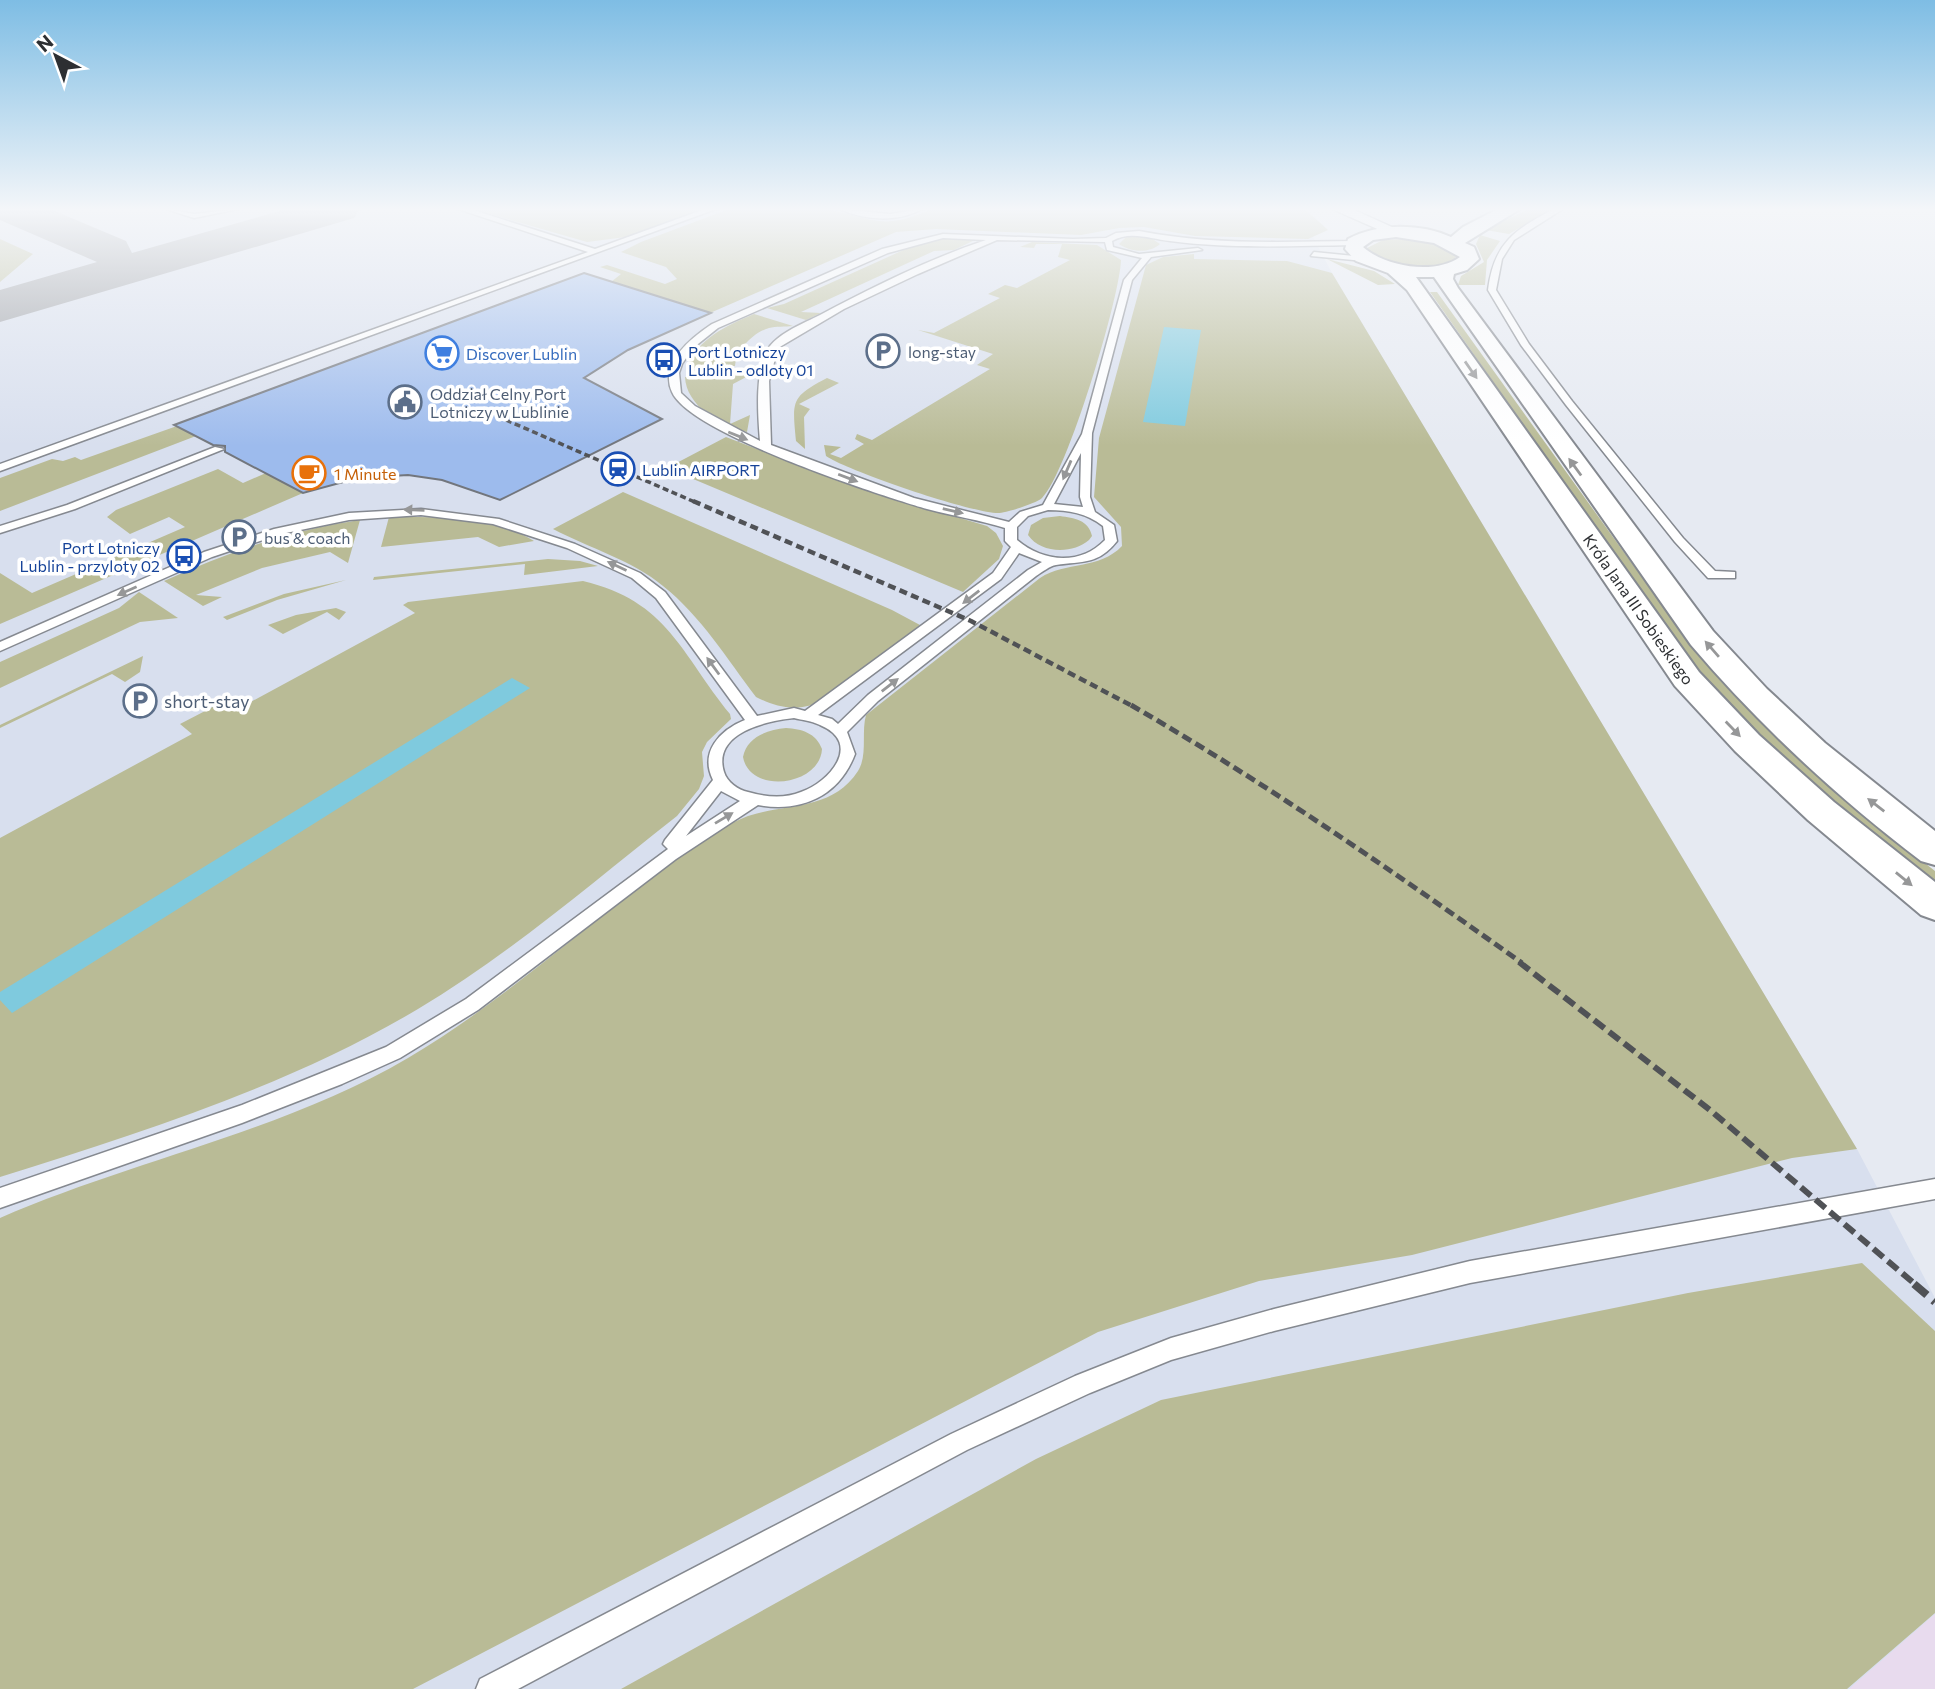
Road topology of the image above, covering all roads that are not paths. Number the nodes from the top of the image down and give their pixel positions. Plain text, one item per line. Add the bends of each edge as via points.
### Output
1 (497, 288) edge
2 (802, 288) edge
3 (887, 288) edge
4 (1126, 288) edge
5 (1415, 288) edge
6 (1449, 288) edge
7 (1492, 288) edge
8 (1087, 433) junction
9 (766, 447) junction
10 (219, 449) dead end
11 (0, 468) edge
12 (1047, 507) junction
13 (1090, 512) junction
14 (1011, 526) junction
15 (0, 530) edge
16 (1017, 548) junction
17 (1053, 561) junction
18 (1731, 575) dead end
19 (0, 647) edge
20 (809, 715) junction
21 (753, 720) junction
22 (840, 731) junction
23 (721, 781) junction
24 (754, 800) junction
25 (1935, 851) edge
26 (654, 864) junction
27 (1935, 904) edge
28 (1933, 1191) edge
29 (0, 1198) edge
30 (490, 1689) edge

1 - 11 lane
2 -> 9 lane via 736,316 693,342 674,372 676,393 682,401 713,424
3 - 9 lane via 783,338 770,353
4 - 8 lane
5 -> 27 main road, Króla Jana III Sobieskiego via 1687,679 1812,803
25 -> 6 main road, Króla Jana III Sobieskiego via 1792,734 1743,686 1552,436
7 - 18 lane via 1525,345 1679,540 1712,575
8 -> 12 lane
8 - 13 lane via 1085,497
9 -> 14 lane via 896,495
10 - 15 lane
12 - 13 lane
12 - 14 lane via 1024,514
13 - 17 lane via 1112,533 1106,549 1084,559
14 - 16 lane via 1011,541
16 - 17 lane
16 -> 20 lane via 997,576
22 -> 17 lane via 873,698
21 -> 19 lane via 659,592 635,574 527,528 442,511 368,513 267,534
20 - 21 lane via 779,714
20 - 22 lane
21 - 23 lane via 736,729 717,754
22 - 24 lane via 848,744 848,759 842,773 828,786 792,801
23 - 24 lane via 740,796
23 - 26 lane
26 -> 24 lane
26 - 29 lane via 495,989 396,1051 239,1115
28 - 30 lane via 1470,1272 1171,1349 960,1442

